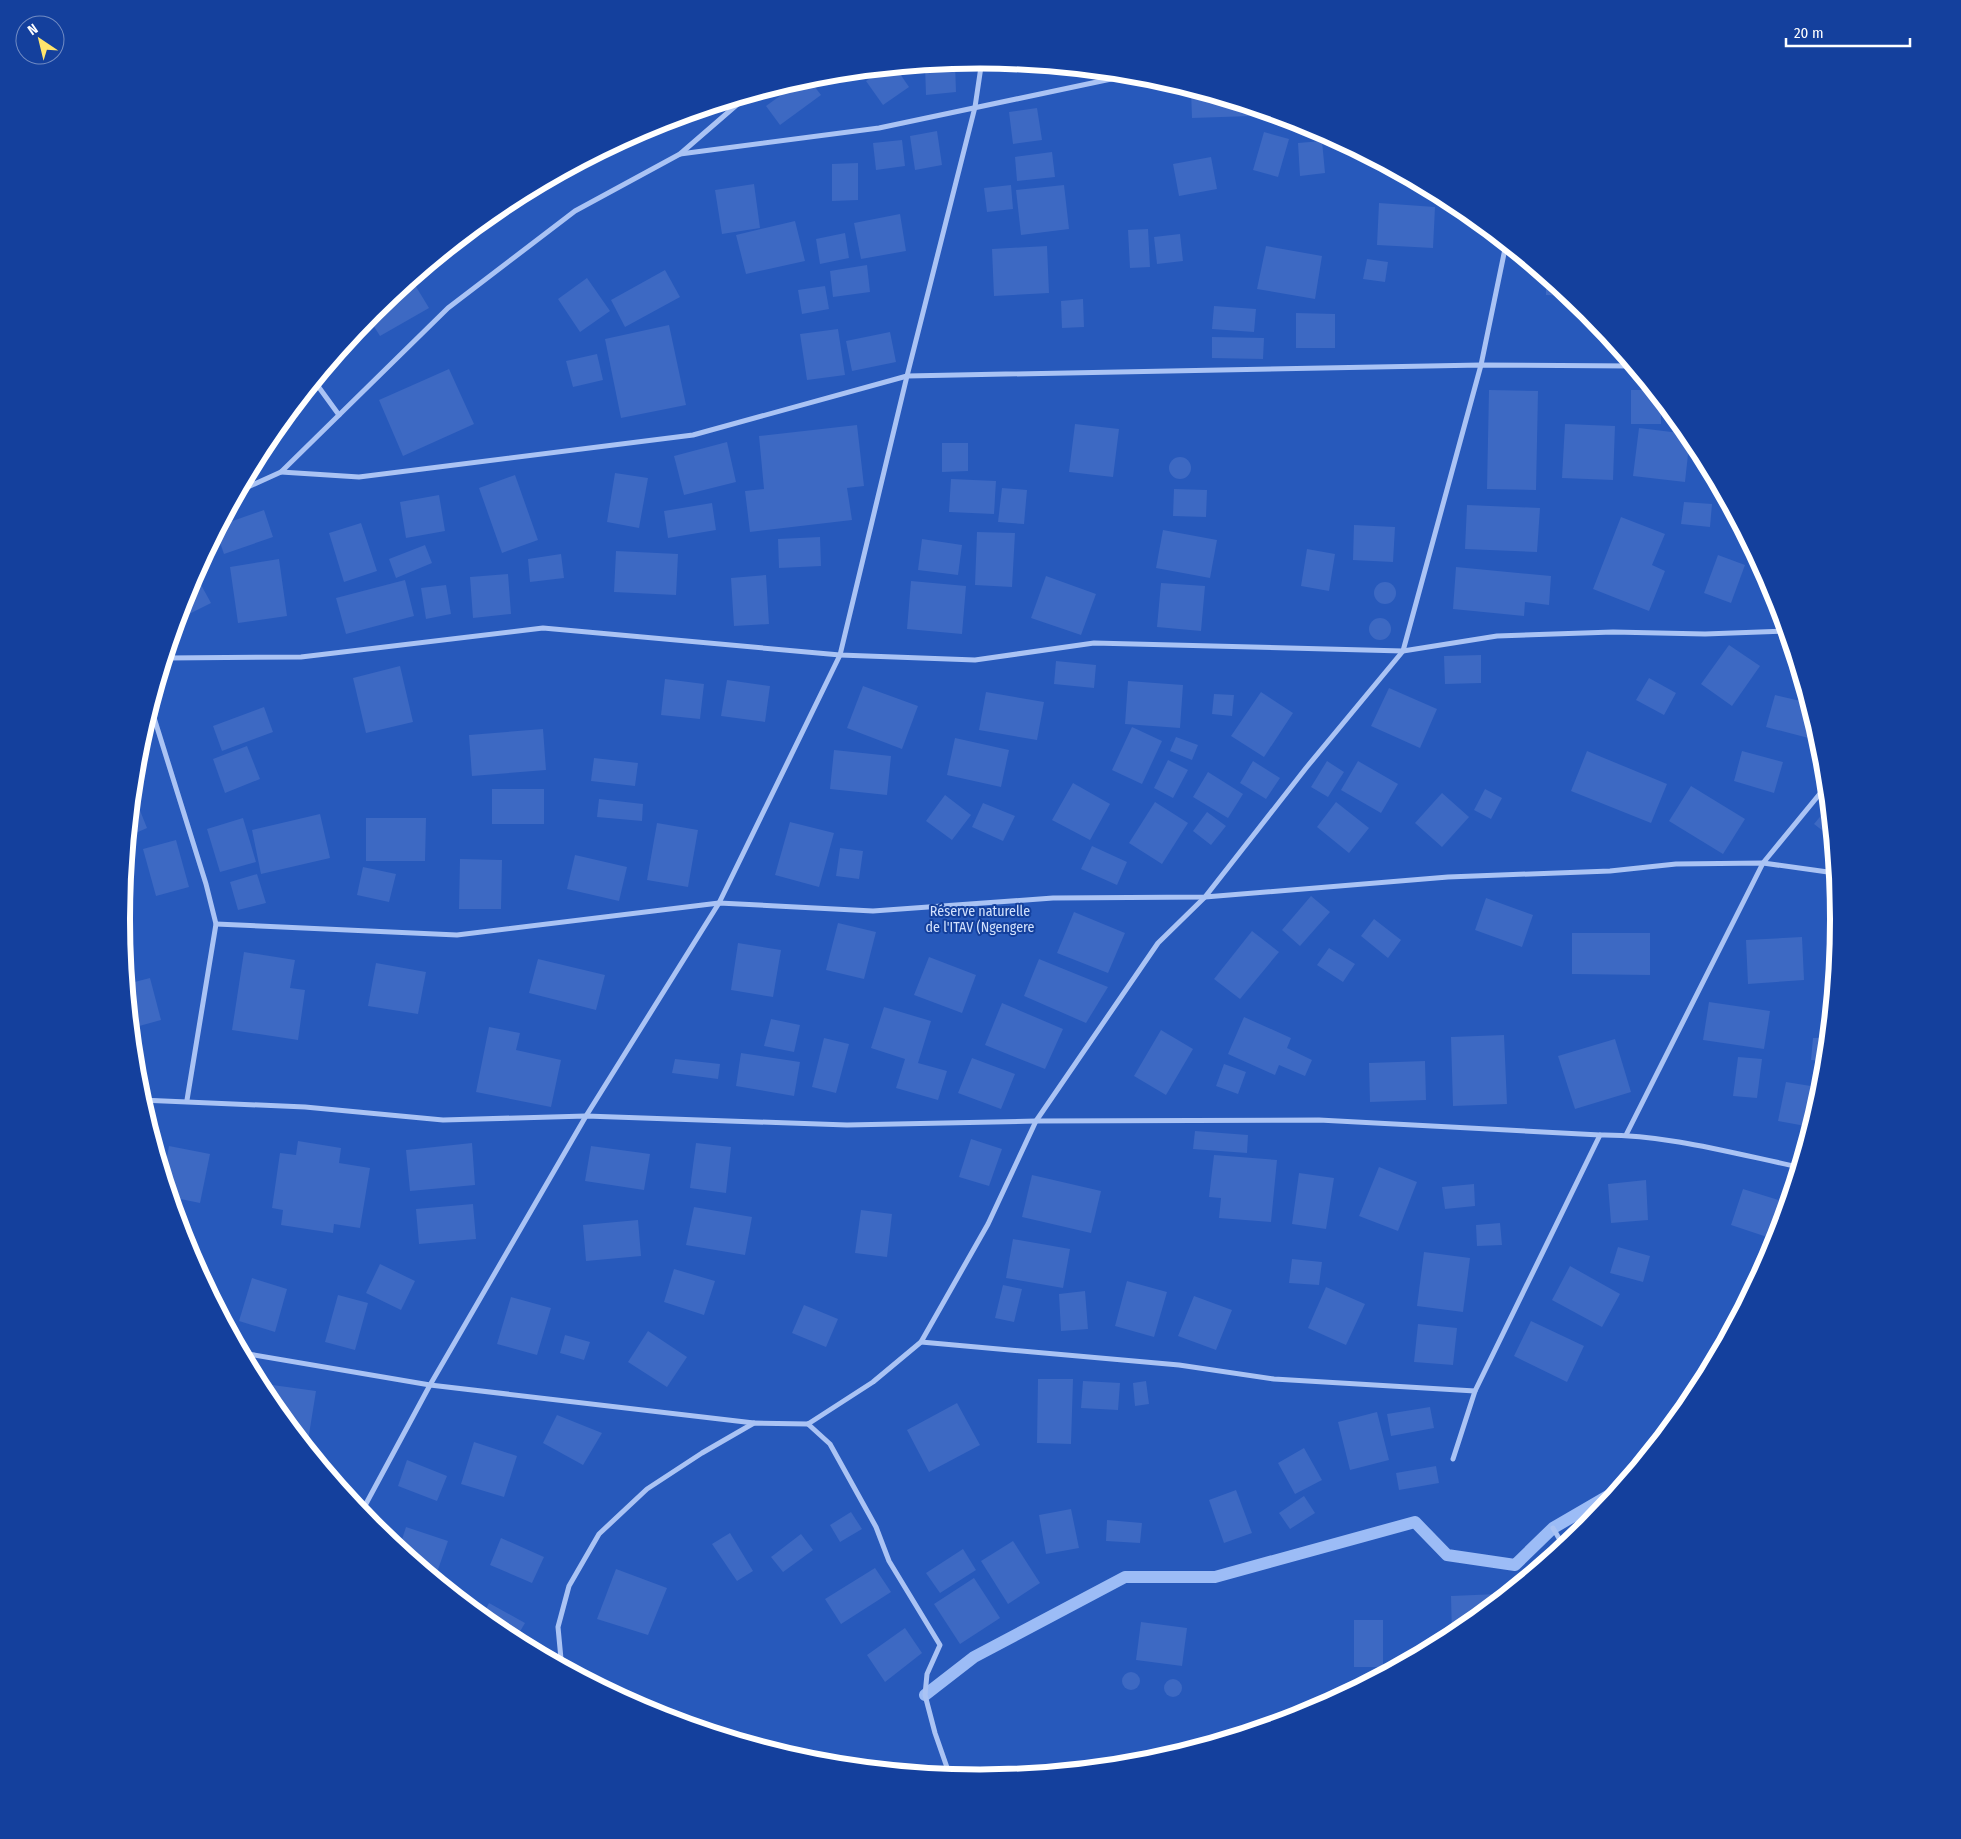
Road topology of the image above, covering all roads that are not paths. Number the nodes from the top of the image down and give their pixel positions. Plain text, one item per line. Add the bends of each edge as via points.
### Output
1 (981, 69) edge
2 (1110, 79) edge
3 (736, 105) edge
4 (975, 107) junction
5 (680, 154) junction
6 (1505, 250) edge
7 (1481, 365) junction
8 (1626, 366) edge
9 (907, 376) junction
10 (318, 387) edge
11 (339, 416) junction
12 (281, 472) junction
13 (248, 487) edge
14 (1780, 631) edge
15 (1403, 652) junction
16 (840, 655) junction
17 (171, 658) edge
18 (154, 719) edge
19 (1821, 792) edge
20 (1763, 863) junction
21 (1829, 872) edge
22 (1205, 897) junction
23 (719, 903) junction
24 (216, 924) junction
25 (150, 1100) edge
26 (187, 1100) junction
27 (586, 1116) junction
28 (1036, 1121) junction
29 (1600, 1135) junction
30 (1626, 1135) junction
31 (1794, 1166) edge
32 (921, 1342) junction
33 (250, 1354) edge
34 (430, 1385) junction
35 (1475, 1391) junction
36 (754, 1422) junction
37 (808, 1424) junction
38 (1453, 1459) dead end
39 (365, 1506) edge
40 (1553, 1528) dead end
41 (1560, 1541) edge
42 (561, 1659) edge
43 (947, 1769) edge

1 - 4 street
2 - 4 street
3 - 5 street
4 - 5 street via 879,128
4 - 9 street
5 - 11 street via 575,210 448,308
6 - 7 street
7 - 8 street
7 - 9 street
7 - 15 street
9 - 12 street via 693,434 359,477
9 - 16 street
10 - 11 street
11 - 12 street
12 - 13 street
14 - 15 street via 1497,636
15 - 16 street via 1094,643 975,660
15 - 22 street via 1306,768
16 - 17 street via 543,628 301,657
16 - 23 street
18 - 24 street
19 - 20 street
20 - 21 street
20 - 22 street via 1676,864 1593,872 1448,877
20 - 30 street
22 - 23 street via 1053,898 873,910
22 - 28 street via 1158,943
23 - 24 street via 457,935
23 - 27 street
24 - 26 street
25 - 26 street
26 - 27 street via 443,1120
27 - 28 street via 847,1125
27 - 34 street
28 - 29 street via 1319,1120
28 - 32 street via 988,1224
29 - 30 street
29 - 35 street
30 - 31 street
32 - 35 street via 1179,1365 1274,1378
32 - 37 street via 873,1382
33 - 34 street
34 - 36 street
34 - 39 street
35 - 38 street
36 - 37 street
36 - 42 street via 647,1489 598,1534 569,1586 558,1627
37 - 43 street via 830,1444 876,1526 889,1561 940,1645 927,1674 926,1696
40 - 41 street

